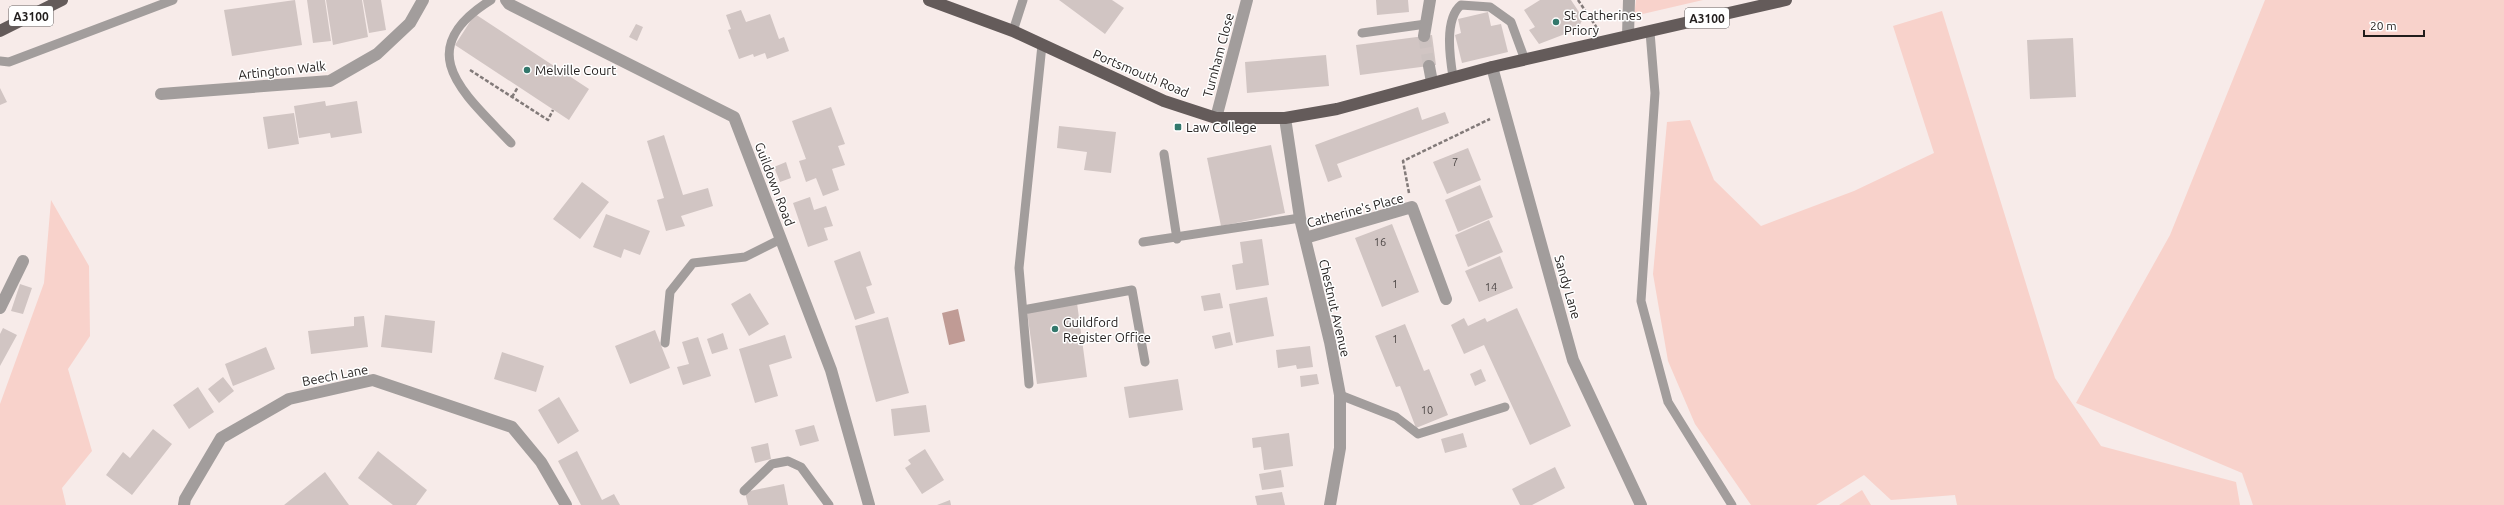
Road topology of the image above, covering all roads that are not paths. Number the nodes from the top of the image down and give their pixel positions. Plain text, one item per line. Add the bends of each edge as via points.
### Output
1 (62, 0) edge
2 (173, 0) edge
3 (423, 0) edge
4 (491, 0) edge
5 (506, 0) edge
6 (929, 0) edge
7 (1023, 0) edge
8 (1247, 0) edge
9 (1430, 0) edge
10 (1786, 0) edge
11 (1630, 1) edge
12 (1425, 30) joint
13 (0, 31) edge
14 (1014, 31) junction
15 (1650, 32) junction
16 (1362, 33) dead end
17 (1628, 36) junction
18 (1042, 45) junction
19 (1525, 60) junction
20 (0, 61) edge
21 (1429, 66) tunnel mouth
22 (1492, 67) junction
23 (1452, 77) junction
24 (1432, 82) junction
25 (161, 94) dead end
26 (1216, 118) junction
27 (1285, 118) junction
28 (511, 143) dead end
29 (1164, 154) dead end
30 (1300, 218) junction
31 (1305, 238) junction
32 (780, 239) junction
33 (1177, 239) junction
34 (1143, 242) dead end
35 (23, 261) dead end
36 (1446, 299) dead end
37 (0, 308) edge
38 (1023, 310) junction
39 (665, 343) dead end
40 (1145, 362) dead end
41 (1029, 384) dead end
42 (1340, 395) junction
43 (1505, 407) dead end
44 (744, 491) dead end
45 (184, 505) edge
46 (566, 505) edge
47 (829, 505) edge
48 (869, 505) edge
49 (1330, 505) edge
50 (1641, 505) edge
51 (1732, 505) edge

1 - 13 main road, A3100
2 - 20 lane via 9,62
3 - 25 street, Artington Walk via 410,23 377,54 330,81
4 - 28 lane via 472,12 452,36 448,63 465,93
5 - 32 street, Guildown Road via 509,4 734,117
6 - 14 main road, Portsmouth Road / A3100
7 - 14 lane
8 - 26 street, Turnham Close
9 - 12 street
10 - 15 main road, A3100
11 - 17 street
12 - 16 lane
14 - 18 main road, Portsmouth Road / A3100
15 - 17 main road, A3100
15 - 51 lane via 1655,93 1641,301 1668,402
17 - 19 main road, A3100
18 - 26 main road, Portsmouth Road / A3100 via 1164,101
18 - 38 lane via 1019,268
19 - 22 main road, A3100
19 - 23 lane via 1511,22 1490,7 1461,5 1455,10 1448,43
21 - 24 street
22 - 23 main road, Portsmouth Road / A3100
22 - 50 street, Sandy Lane via 1573,360
23 - 24 main road, Portsmouth Road / A3100
24 - 27 main road, Portsmouth Road / A3100 via 1337,109
26 - 27 main road, Portsmouth Road / A3100
27 - 30 street, Chestnut Avenue
29 - 33 lane
30 - 31 street, Chestnut Avenue
30 - 33 lane
31 - 36 street, Catherine's Place via 1412,207
31 - 42 street, Chestnut Avenue
32 - 39 lane via 745,257 693,263 670,292
32 - 48 street, Guildown Road via 831,370
33 - 34 lane
35 - 37 street
38 - 40 lane via 1132,290
38 - 41 lane
42 - 43 lane via 1396,417 1418,434
42 - 49 street, Chestnut Avenue via 1340,448
44 - 47 lane via 772,464 788,461 801,467
45 - 46 street, Beech Lane via 184,499 221,438 290,399 373,380 512,427 541,462

